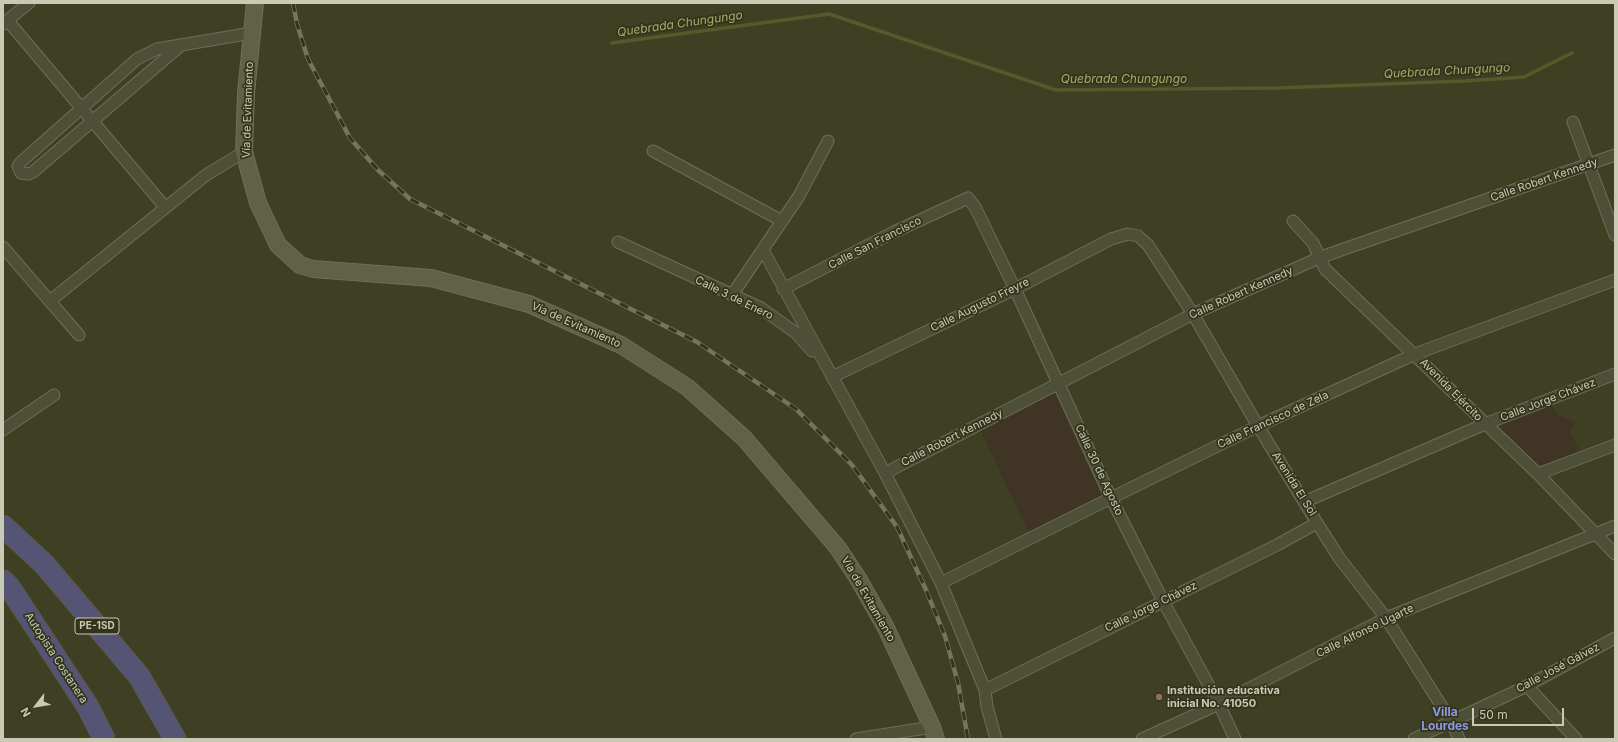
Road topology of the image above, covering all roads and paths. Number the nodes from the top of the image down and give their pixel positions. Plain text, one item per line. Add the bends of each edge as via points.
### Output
1 (29, 3) edge
2 (255, 3) edge
3 (5, 23) edge
4 (252, 33) junction
5 (180, 46) junction
6 (82, 107) junction
7 (93, 121) junction
8 (1573, 122) dead end
9 (828, 141) dead end
10 (653, 151) dead end
11 (244, 152) junction
12 (1615, 155) edge
13 (1588, 164) junction
14 (968, 198) joint
15 (165, 207) junction
16 (782, 221) junction
17 (1293, 221) dead end
18 (1128, 234) joint
19 (1615, 235) edge
20 (618, 242) dead end
21 (3, 247) edge
22 (763, 250) junction
23 (1321, 257) junction
24 (1615, 280) edge
25 (783, 289) junction
26 (1015, 289) junction
27 (732, 295) junction
28 (50, 301) junction
29 (1193, 314) junction
30 (79, 336) dead end
31 (1415, 354) junction
32 (1615, 374) edge
33 (832, 377) junction
34 (1059, 383) junction
35 (54, 395) dead end
36 (1485, 424) junction
37 (1258, 426) junction
38 (3, 430) edge
39 (1615, 445) edge
40 (885, 473) junction
41 (1538, 474) junction
42 (1111, 498) junction
43 (1304, 502) junction
44 (1317, 523) junction
45 (3, 526) edge
46 (1615, 526) edge
47 (1595, 534) junction
48 (1615, 554) edge
49 (941, 583) junction
50 (5, 587) edge
51 (1163, 601) junction
52 (1386, 618) junction
53 (1615, 638) edge
54 (1527, 686) junction
55 (985, 690) junction
56 (1219, 704) junction
57 (1451, 721) junction
58 (934, 733) edge
59 (104, 739) edge
60 (175, 739) edge
61 (856, 739) edge
62 (996, 739) edge
63 (1142, 739) edge
64 (1235, 739) edge
65 (1414, 739) edge
66 (1459, 739) edge
67 (1576, 739) edge

1 - 3 street
2 - 4 main road, Vía de Evitamiento
3 - 6 street
4 - 5 street
4 - 11 main road, Vía de Evitamiento
5 - 6 street via 157,49 137,60
5 - 7 street
6 - 7 street
6 - 7 street via 21,162 18,166 21,173 33,172
7 - 15 street
8 - 13 street
9 - 16 street via 812,173
10 - 16 street
11 - 15 street via 206,175
11 - 58 main road, Vía de Evitamiento via 258,203 278,246 300,264 313,269 431,278 529,304 621,345 687,387 744,438 838,548 886,628
12 - 13 street, Calle Robert Kennedy
13 - 19 street
13 - 23 street, Calle Robert Kennedy
14 - 25 street, Calle San Francisco via 892,233
14 - 26 street, Calle 30 de Agosto via 975,206
15 - 28 street
16 - 22 street
17 - 23 street, Avenida Ejército via 1313,243
18 - 26 street, Calle Augusto Freyre via 1111,239
18 - 29 street, Avenida El Sol via 1138,236 1148,245
20 - 27 street, Calle 3 de Enero
21 - 28 street
22 - 25 street
22 - 27 street
23 - 29 street, Calle Robert Kennedy
23 - 31 street, Avenida Ejército via 1325,269
24 - 31 street, Calle Francisco de Zela
25 - 33 street
26 - 33 street, Calle Augusto Freyre
26 - 34 street, Calle 30 de Agosto
27 - 33 street, Calle 3 de Enero via 761,308 796,333
28 - 30 street
29 - 34 street, Calle Robert Kennedy
29 - 37 street, Avenida El Sol
31 - 36 street, Avenida Ejército
31 - 37 street, Calle Francisco de Zela
32 - 36 street, Calle Jorge Chávez
33 - 40 street
34 - 40 street, Calle Robert Kennedy
34 - 42 street, Calle 30 de Agosto
35 - 38 street
36 - 41 street, Avenida Ejército
36 - 43 street, Calle Jorge Chávez
37 - 42 street, Calle Francisco de Zela
37 - 43 street, Avenida El Sol
39 - 41 street
40 - 49 street
41 - 47 street, Avenida Ejército
42 - 49 street, Calle Francisco de Zela
42 - 51 street, Calle 30 de Agosto
43 - 44 street, Avenida El Sol
44 - 51 street, Calle Jorge Chávez
44 - 52 street, Avenida El Sol
45 - 60 highway, PE-1SD via 44,564 139,676
46 - 47 street, Calle Alfonso Ugarte
47 - 48 street, Avenida Ejército
47 - 52 street, Calle Alfonso Ugarte
49 - 55 street
50 - 59 highway, Autopista Costanera via 88,707
51 - 55 street, Calle Jorge Chávez
51 - 56 street, Calle 30 de Agosto
52 - 56 street, Calle Alfonso Ugarte
52 - 57 street, Avenida El Sol
53 - 54 street, Calle José Gálvez
54 - 57 street, Calle José Gálvez
54 - 67 street
55 - 62 street
56 - 63 street, Calle Alfonso Ugarte
56 - 64 street, Calle 30 de Agosto
57 - 65 street, Calle José Gálvez
57 - 66 street, Avenida El Sol
58 - 61 street

